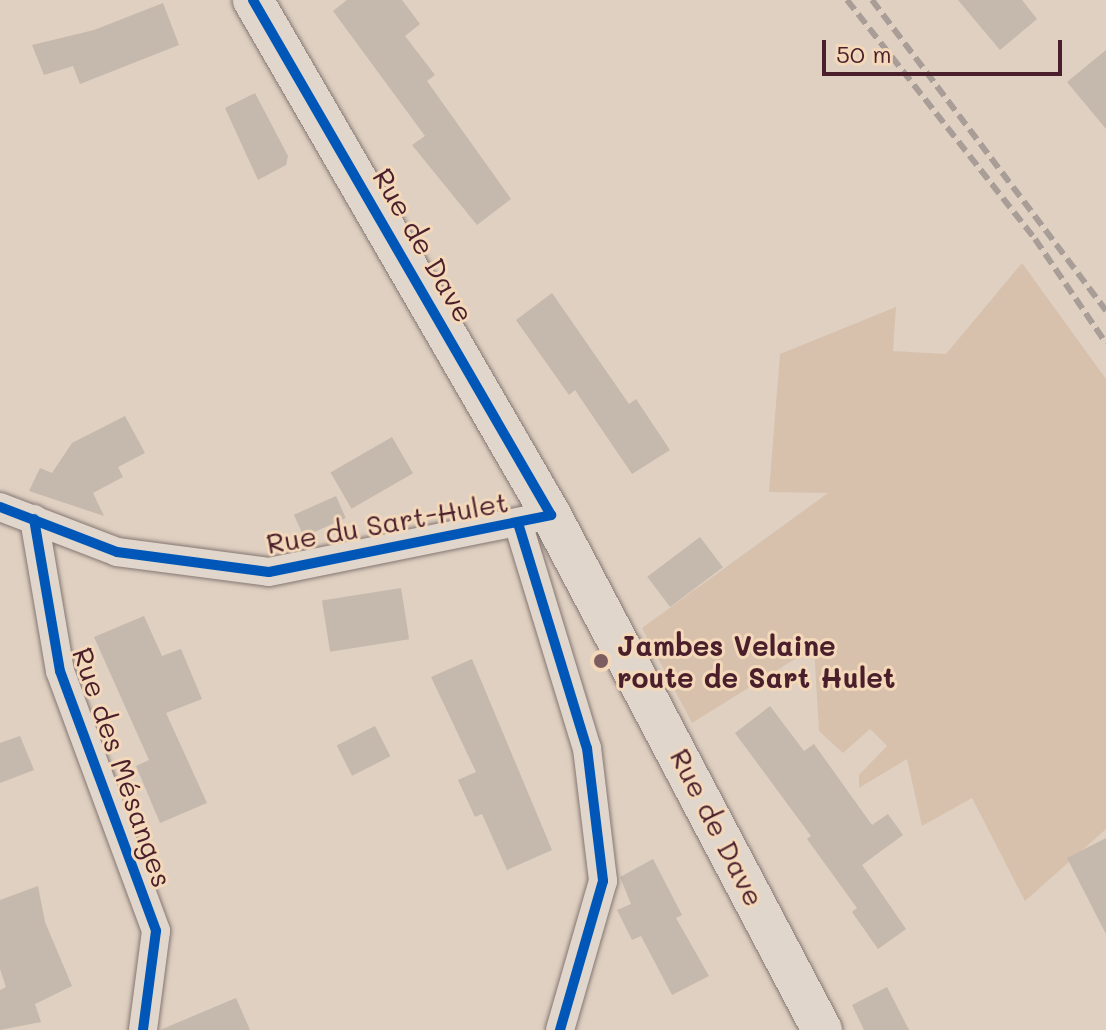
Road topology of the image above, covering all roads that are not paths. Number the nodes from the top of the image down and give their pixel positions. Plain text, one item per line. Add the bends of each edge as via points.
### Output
1 (253, 0) edge
2 (0, 507) edge
3 (34, 519) junction
4 (535, 519) junction
5 (143, 1030) edge
6 (560, 1030) edge
7 (822, 1030) edge

1 - 4 main road, Rue de Dave
2 - 3 street, Rue du Sart-Hulet
3 - 4 street, Rue du Sart-Hulet via 117,552 269,572
3 - 5 street, Rue des Mésanges via 60,671 156,931
4 - 6 street via 587,748 603,881
4 - 7 main road, Rue de Dave

